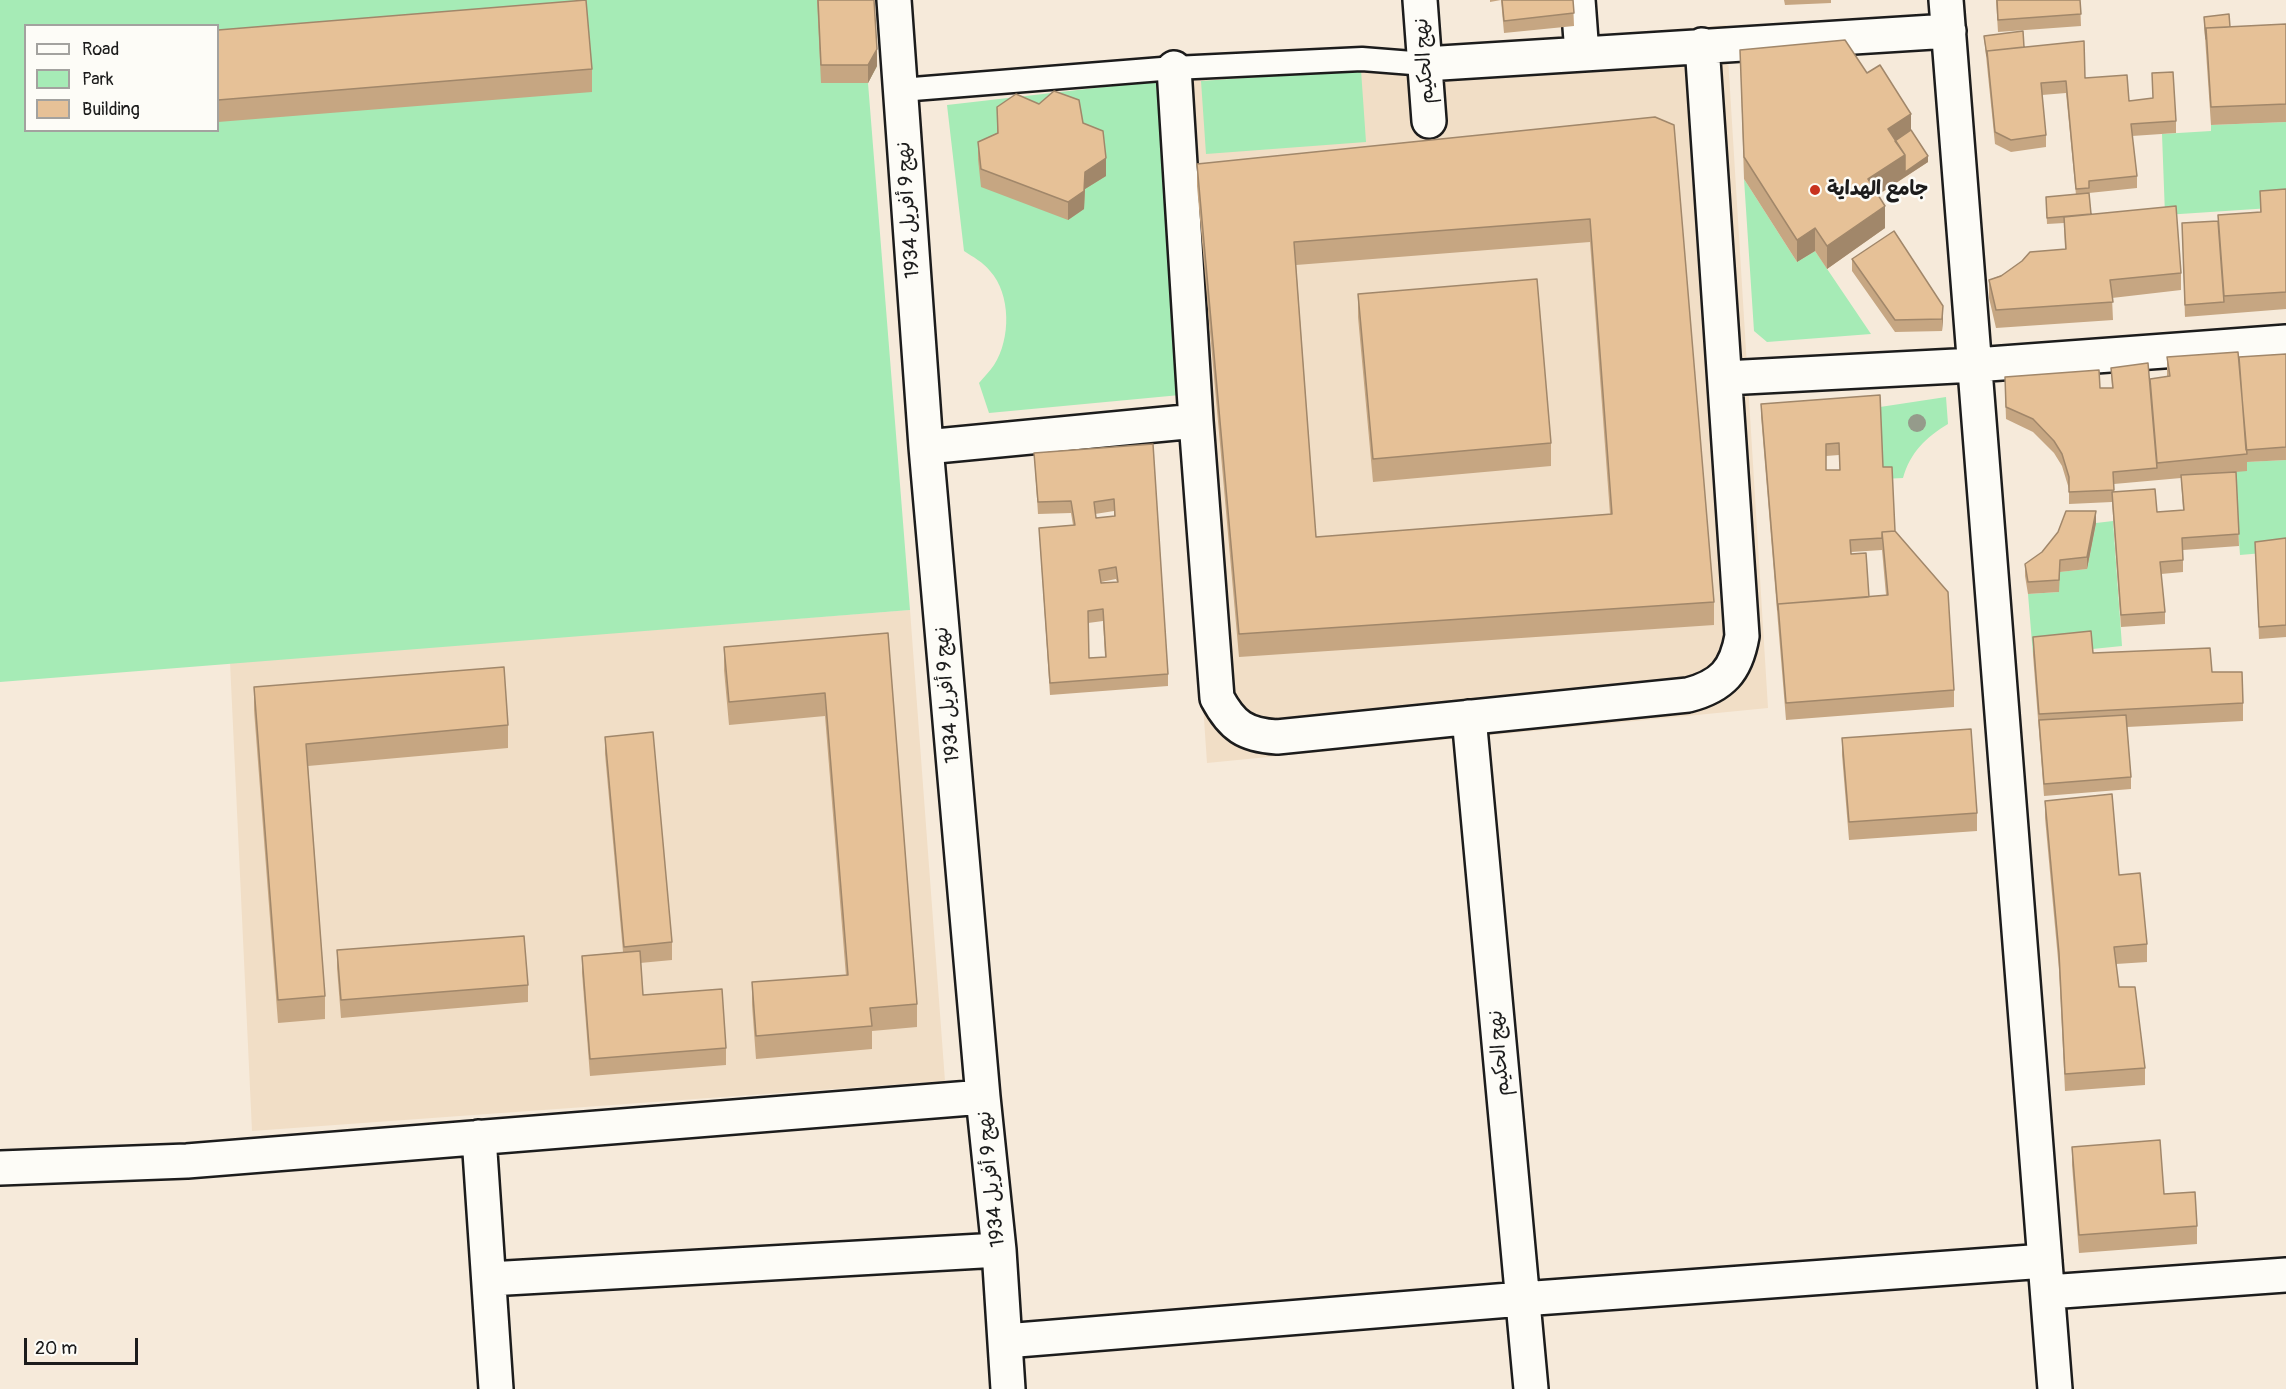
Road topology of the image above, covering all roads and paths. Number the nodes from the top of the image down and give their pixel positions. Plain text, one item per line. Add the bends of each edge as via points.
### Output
1 (894, 0) edge
2 (1420, 0) edge
3 (1578, 0) edge
4 (1947, 15) edge
5 (1702, 45) junction
6 (1582, 54) junction
7 (1425, 64) junction
8 (1174, 68) junction
9 (901, 90) junction
10 (1429, 122) dead end
11 (2286, 342) edge
12 (1975, 365) junction
13 (1725, 378) junction
14 (1196, 422) junction
15 (926, 447) junction
16 (1469, 717) junction
17 (983, 1098) junction
18 (479, 1137) junction
19 (0, 1168) edge
20 (999, 1250) junction
21 (2286, 1275) edge
22 (2046, 1277) junction
23 (489, 1279) junction
24 (1522, 1299) junction
25 (1005, 1341) junction
26 (496, 1389) edge
27 (1008, 1389) edge
28 (1531, 1389) edge
29 (2055, 1389) edge

1 - 9 street, نهج 9 أفريل 1934
2 - 7 street, نهج الحكيم
3 - 6 street
4 - 5 street
4 - 12 street
5 - 6 street
5 - 13 street
6 - 7 street
7 - 8 lane via 1362,59
7 - 10 street, نهج الحكيم
8 - 9 lane
8 - 14 street
9 - 15 street, نهج 9 أفريل 1934
11 - 12 street
12 - 13 street
12 - 22 street
13 - 16 street via 1742,636 1732,669 1720,682 1688,695
14 - 15 street
14 - 16 street via 1214,678 1217,698 1226,715 1240,728 1258,736 1277,737
15 - 17 street, نهج 9 أفريل 1934
16 - 24 street, نهج الحكيم
17 - 18 street
17 - 20 street, نهج 9 أفريل 1934
18 - 19 street via 187,1161
18 - 23 street
20 - 23 street
20 - 25 street, نهج 9 أفريل 1934
21 - 22 street
22 - 24 street
22 - 29 street
23 - 26 street
24 - 25 street
24 - 28 street, نهج الحكيم
25 - 27 street, نهج 9 أفريل 1934

